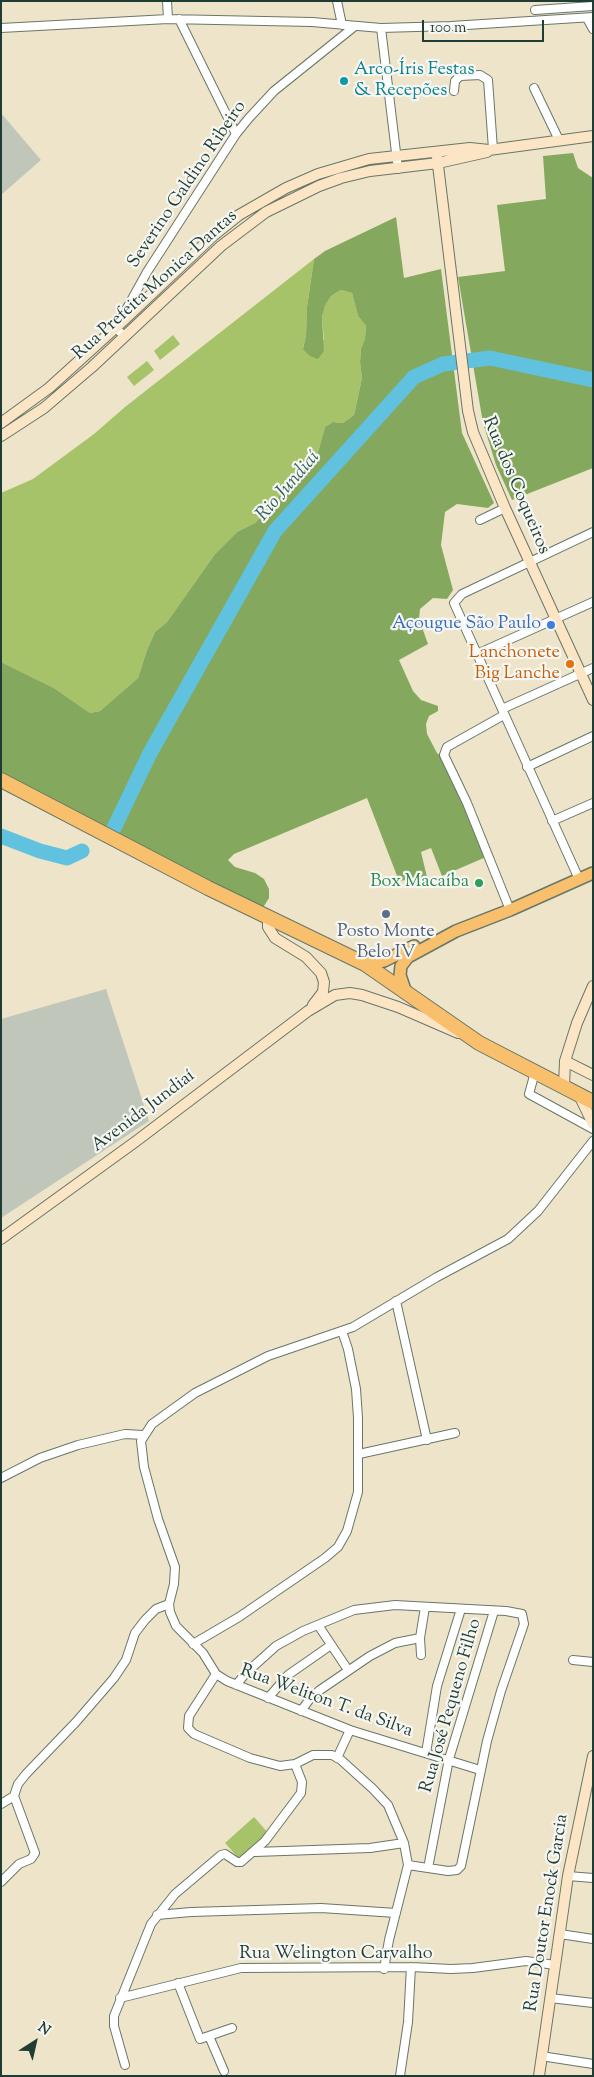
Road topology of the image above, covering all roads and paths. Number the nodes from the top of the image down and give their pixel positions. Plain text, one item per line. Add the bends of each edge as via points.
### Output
1 (166, 1) edge
2 (336, 1) edge
3 (534, 1) edge
4 (588, 5) edge
5 (535, 10) junction
6 (590, 17) edge
7 (168, 19) junction
8 (179, 19) junction
9 (536, 20) junction
10 (342, 25) junction
11 (355, 26) junction
12 (1, 28) edge
13 (380, 28) junction
14 (593, 29) edge
15 (534, 88) dead end
16 (454, 91) dead end
17 (236, 134) junction
18 (593, 136) edge
19 (559, 140) junction
20 (491, 150) junction
21 (396, 157) junction
22 (437, 158) junction
23 (398, 169) junction
24 (116, 328) junction
25 (124, 336) junction
26 (1, 422) edge
27 (1, 436) edge
28 (505, 508) junction
29 (480, 520) dead end
30 (593, 532) edge
31 (530, 562) junction
32 (593, 602) edge
33 (555, 619) junction
34 (477, 654) junction
35 (593, 668) edge
36 (580, 673) junction
37 (593, 700) edge
38 (503, 712) junction
39 (593, 736) edge
40 (527, 767) junction
41 (1, 780) edge
42 (593, 803) edge
43 (552, 821) junction
44 (593, 873) edge
45 (579, 879) junction
46 (510, 910) junction
47 (268, 917) junction
48 (438, 940) junction
49 (364, 964) junction
50 (593, 986) edge
51 (405, 990) junction
52 (308, 1011) junction
53 (479, 1043) junction
54 (565, 1061) junction
55 (535, 1072) junction
56 (593, 1075) edge
57 (564, 1086) junction
58 (579, 1095) junction
59 (593, 1102) edge
60 (593, 1124) edge
61 (593, 1129) edge
62 (593, 1141) edge
63 (1, 1239) edge
64 (396, 1301) junction
65 (342, 1331) junction
66 (455, 1433) dead end
67 (143, 1434) junction
68 (427, 1440) junction
69 (358, 1454) junction
70 (1, 1478) edge
71 (169, 1604) junction
72 (424, 1607) junction
73 (461, 1609) junction
74 (494, 1611) junction
75 (318, 1625) junction
76 (420, 1638) junction
77 (194, 1644) junction
78 (331, 1645) junction
79 (421, 1655) dead end
80 (573, 1660) dead end
81 (593, 1662) edge
82 (348, 1670) junction
83 (216, 1674) junction
84 (236, 1685) junction
85 (268, 1698) junction
86 (302, 1712) junction
87 (350, 1730) junction
88 (426, 1754) junction
89 (593, 1756) edge
90 (337, 1758) junction
91 (449, 1759) junction
92 (295, 1764) junction
93 (480, 1770) junction
94 (14, 1796) junction
95 (1, 1804) edge
96 (404, 1843) junction
97 (255, 1852) junction
98 (408, 1865) junction
99 (428, 1868) junction
100 (568, 1876) junction
101 (593, 1878) edge
102 (1, 1882) edge
103 (396, 1913) junction
104 (157, 1915) junction
105 (560, 1934) junction
106 (593, 1939) edge
107 (555, 1965) junction
108 (411, 1967) junction
109 (384, 1969) junction
110 (178, 1983) junction
111 (120, 1998) junction
112 (550, 1998) junction
113 (593, 2003) edge
114 (232, 2028) dead end
115 (209, 2036) junction
116 (541, 2056) junction
117 (593, 2064) edge
118 (125, 2065) dead end
119 (224, 2071) dead end
120 (400, 2076) edge
121 (539, 2076) edge

1 - 7 street
2 - 10 street
3 - 5 street
4 - 5 street
5 - 9 street
6 - 9 street
6 - 14 street
7 - 8 street
7 - 12 street
8 - 10 street
8 - 17 street
9 - 13 street
10 - 11 street
11 - 13 street
11 - 17 street, Severino Galdino Ribeiro via 274,92
13 - 21 street
15 - 19 street
16 - 20 street via 455,81 460,76 480,75 488,80
17 - 24 street, Severino Galdino Ribeiro via 147,272
18 - 19 main road, Rua Prefeita Monica Dantas
19 - 20 main road, Rua Prefeita Monica Dantas
20 - 22 main road, Rua Prefeita Monica Dantas via 482,154
21 - 22 main road, Rua Prefeita Monica Dantas
21 - 23 street
21 - 24 main road, Rua Prefeita Monica Dantas via 369,159 318,174 261,201 214,235
22 - 23 main road, Rua Prefeita Monica Dantas
22 - 28 main road, Rua dos Coqueiros via 468,411 473,432
23 - 25 main road, Rua Prefeita Monica Dantas via 341,178 266,212 221,246
24 - 25 street
24 - 26 main road, Rua Prefeita Monica Dantas via 49,388
25 - 27 main road, Rua Prefeita Monica Dantas via 44,408
28 - 29 street
28 - 31 main road, Rua dos Coqueiros
30 - 31 street
31 - 33 main road, Rua dos Coqueiros
31 - 34 street via 462,594 454,603
32 - 33 street
33 - 34 street
33 - 36 main road, Rua dos Coqueiros
34 - 38 street
35 - 36 street
36 - 37 main road, Rua dos Coqueiros
36 - 38 street
38 - 40 street
38 - 46 street via 447,746 444,755
39 - 40 street
40 - 43 street
41 - 47 highway
42 - 43 street
43 - 45 street
44 - 45 main road
45 - 46 main road
46 - 48 main road
47 - 49 highway
47 - 52 main road, Avenida Jundiaí via 268,927 275,938 306,956 321,974 323,992
48 - 49 main road via 420,944 384,961
48 - 51 main road via 404,961 400,975
49 - 51 highway
50 - 54 main road
51 - 53 highway
52 - 53 main road, Avenida Jundiaí via 335,995 362,995
52 - 63 main road, Avenida Jundiaí
53 - 55 highway
54 - 56 main road
54 - 57 main road
55 - 57 highway
55 - 61 street via 529,1094
57 - 58 highway
58 - 59 highway
58 - 60 main road
62 - 64 street via 519,1231
64 - 65 street via 362,1323
64 - 68 street
65 - 67 street via 281,1351 212,1383 164,1413
65 - 69 street via 358,1405
66 - 68 street
67 - 70 street via 116,1436 70,1447
67 - 71 street via 140,1441 144,1467 175,1567
68 - 69 street
69 - 77 street via 358,1492 347,1531 338,1547 239,1617
71 - 77 street, Rua Weliton T. da Silva via 176,1626
71 - 94 street via 145,1620 135,1633 121,1669 26,1774
72 - 73 street
72 - 75 street via 368,1607
72 - 76 street
73 - 74 street
73 - 88 street via 437,1686
74 - 91 street, Rua José Pequeno Filho
74 - 93 street via 521,1614 524,1624 501,1691
75 - 78 street
75 - 84 street via 276,1646
76 - 79 street
76 - 82 street via 395,1643
77 - 83 street, Rua Weliton T. da Silva
78 - 82 street
78 - 85 street via 294,1670
80 - 81 street
82 - 86 street via 314,1694
83 - 84 street, Rua Weliton T. da Silva
83 - 92 street via 189,1716 188,1726 192,1732 261,1762 280,1766
84 - 85 street, Rua Weliton T. da Silva
85 - 86 street, Rua Weliton T. da Silva
86 - 87 street, Rua Weliton T. da Silva
87 - 88 street, Rua Weliton T. da Silva
87 - 90 street
88 - 91 street, Rua Weliton T. da Silva
89 - 100 main road, Rua Doutor Enock Garcia
90 - 92 street via 313,1755
90 - 96 street via 382,1798
91 - 93 street, Rua Weliton T. da Silva
91 - 99 street, Rua José Pequeno Filho
92 - 97 street via 302,1782 301,1793 273,1833
93 - 99 street via 461,1866 454,1871
94 - 95 street
94 - 102 street via 35,1853
96 - 97 street via 370,1848
96 - 98 street
97 - 104 street via 240,1863 221,1855 175,1894
98 - 99 street
98 - 103 street
100 - 101 street
100 - 105 main road, Rua Doutor Enock Garcia
103 - 104 street via 322,1908
103 - 109 street
104 - 111 street
105 - 106 street
105 - 107 main road, Rua Doutor Enock Garcia
107 - 108 street, Rua Welington Carvalho via 526,1961 473,1968
107 - 112 main road, Rua Doutor Enock Garcia
108 - 109 street, Rua Welington Carvalho
108 - 120 street via 408,2022
109 - 110 street, Rua Welington Carvalho via 241,1968
110 - 111 street, Rua Welington Carvalho
110 - 115 street via 200,2039
111 - 118 street via 114,2022
112 - 113 street
112 - 116 main road, Rua Doutor Enock Garcia
114 - 115 street
115 - 119 street
116 - 117 street
116 - 121 main road, Rua Doutor Enock Garcia

